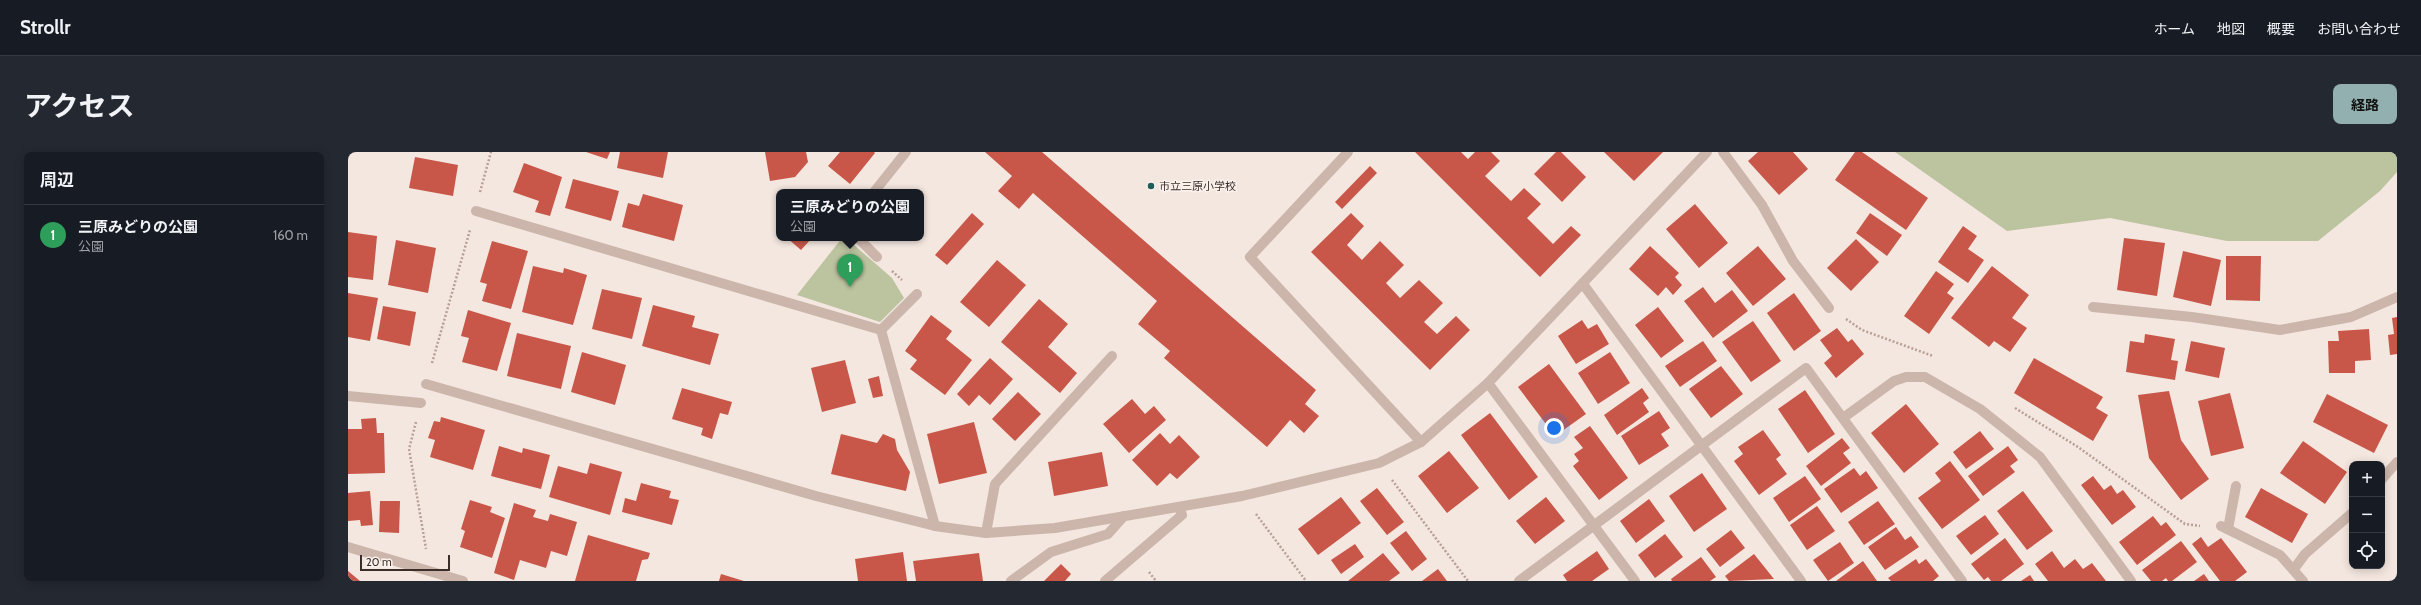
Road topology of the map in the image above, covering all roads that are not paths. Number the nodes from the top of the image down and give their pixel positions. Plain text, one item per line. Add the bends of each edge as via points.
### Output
1 (906, 152) edge
2 (1348, 152) edge
3 (1707, 152) edge
4 (1723, 152) edge
5 (876, 189) edge
6 (476, 211) road end
7 (861, 241) edge
8 (878, 257) road end
9 (1583, 284) junction
10 (918, 294) road end
11 (2397, 297) edge
12 (2093, 307) dead end
13 (1829, 308) dead end
14 (881, 330) junction
15 (1112, 356) dead end
16 (1488, 383) junction
17 (426, 384) road end
18 (348, 396) edge
19 (421, 403) road end
20 (1843, 418) junction
21 (1421, 442) junction
22 (1700, 444) junction
23 (2397, 462) edge
24 (2385, 476) edge
25 (2236, 486) dead end
26 (1179, 506) junction
27 (1124, 516) junction
28 (2349, 516) edge
29 (1594, 525) junction
30 (935, 526) junction
31 (986, 533) junction
32 (348, 547) edge
33 (2294, 569) junction
34 (463, 581) edge
35 (1011, 581) edge
36 (1105, 581) edge
37 (1519, 581) edge
38 (1635, 581) edge
39 (1801, 581) edge
40 (1962, 581) edge
41 (2131, 581) edge
42 (2302, 581) edge

1 - 5 street
2 - 21 street via 1250,257
3 - 9 street
4 - 13 street via 1762,205 1793,261
6 - 14 street
7 - 8 street
9 - 16 street
9 - 22 street
10 - 14 street
11 - 12 street via 2351,317 2280,330 2192,317
14 - 30 street
15 - 31 street via 995,484
16 - 21 street
16 - 29 street
17 - 30 street via 816,496
18 - 19 street
20 - 22 street via 1806,368
20 - 40 street
20 - 41 street via 1894,381 1906,377 1925,377 1980,409 2040,456
21 - 26 street via 1379,463 1242,496
22 - 29 street
22 - 39 street
23 - 24 street
25 - 33 street via 2224,527 2280,555
26 - 27 street
26 - 36 street via 1182,515
27 - 31 street via 1055,528
27 - 35 street via 1108,534 1051,552
28 - 33 street via 2305,554
29 - 37 street
29 - 38 street
30 - 31 street
32 - 34 street
33 - 42 street

